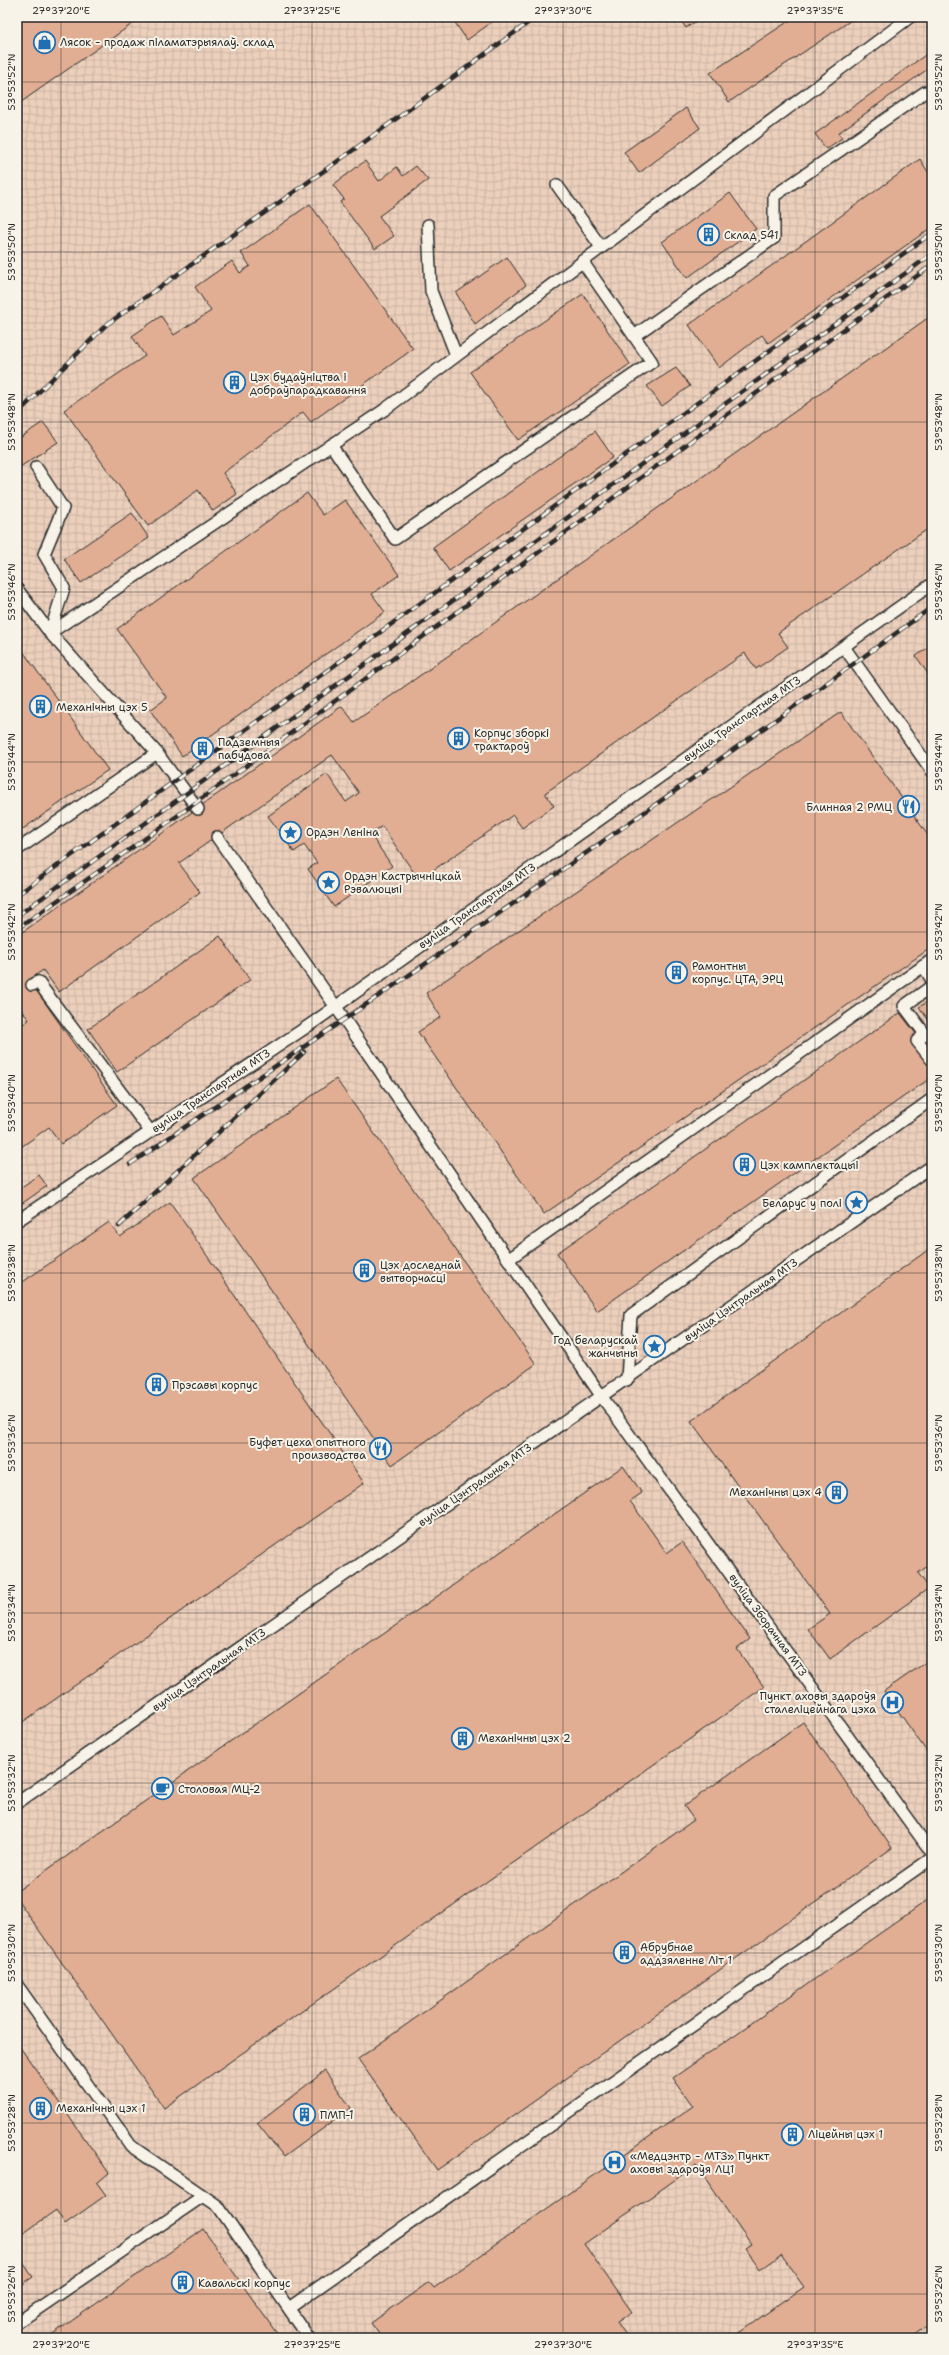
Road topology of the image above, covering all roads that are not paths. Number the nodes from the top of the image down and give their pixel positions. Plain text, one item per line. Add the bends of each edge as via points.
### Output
1 (910, 17) edge
2 (925, 92) dead end
3 (557, 185) dead end
4 (428, 225) dead end
5 (601, 247) junction
6 (582, 261) junction
7 (634, 336) junction
8 (456, 355) junction
9 (331, 445) junction
10 (36, 468) dead end
11 (932, 584) edge
12 (17, 589) edge
13 (50, 633) junction
14 (844, 647) junction
15 (157, 753) junction
16 (932, 771) edge
17 (198, 809) dead end
18 (217, 836) dead end
19 (17, 850) edge
20 (928, 963) edge
21 (932, 980) edge
22 (32, 985) dead end
23 (932, 986) edge
24 (336, 1006) junction
25 (928, 1031) edge
26 (932, 1060) edge
27 (932, 1099) edge
28 (150, 1132) junction
29 (932, 1166) edge
30 (17, 1221) edge
31 (509, 1259) junction
32 (627, 1380) junction
33 (602, 1397) junction
34 (17, 1803) edge
35 (932, 1853) edge
36 (932, 1858) edge
37 (17, 1985) edge
38 (203, 2196) junction
39 (289, 2308) junction
40 (17, 2324) edge
41 (310, 2338) edge

1 - 5 lane
2 - 7 lane via 774,196 774,238
3 - 5 lane
4 - 8 lane via 431,291
5 - 6 lane
6 - 7 lane
6 - 8 lane
7 - 9 lane via 652,362 395,538
8 - 9 lane via 384,410
9 - 13 lane
10 - 13 lane via 63,508 44,554 64,588
11 - 14 lane, вуліца Транспартная МТЗ
12 - 13 lane
13 - 15 lane
14 - 16 lane
14 - 24 lane, вуліца Транспартная МТЗ
15 - 17 lane
15 - 19 lane
18 - 24 lane, вуліца Зборачная МТЗ
20 - 21 lane
20 - 31 lane
22 - 28 lane via 38,982
23 - 25 lane via 904,1006
24 - 28 lane, вуліца Транспартная МТЗ
24 - 31 lane, вуліца Зборачная МТЗ
25 - 26 lane via 917,1040
27 - 32 lane via 631,1315
28 - 30 lane, вуліца Транспартная МТЗ
29 - 32 lane, вуліца Цэнтральная МТЗ
31 - 33 lane, вуліца Зборачная МТЗ
32 - 33 lane, вуліца Цэнтральная МТЗ
33 - 34 lane, вуліца Цэнтральная МТЗ
33 - 35 lane, вуліца Зборачная МТЗ
36 - 39 lane
37 - 38 lane via 131,2146
38 - 39 lane via 218,2206
38 - 40 lane
39 - 41 lane

